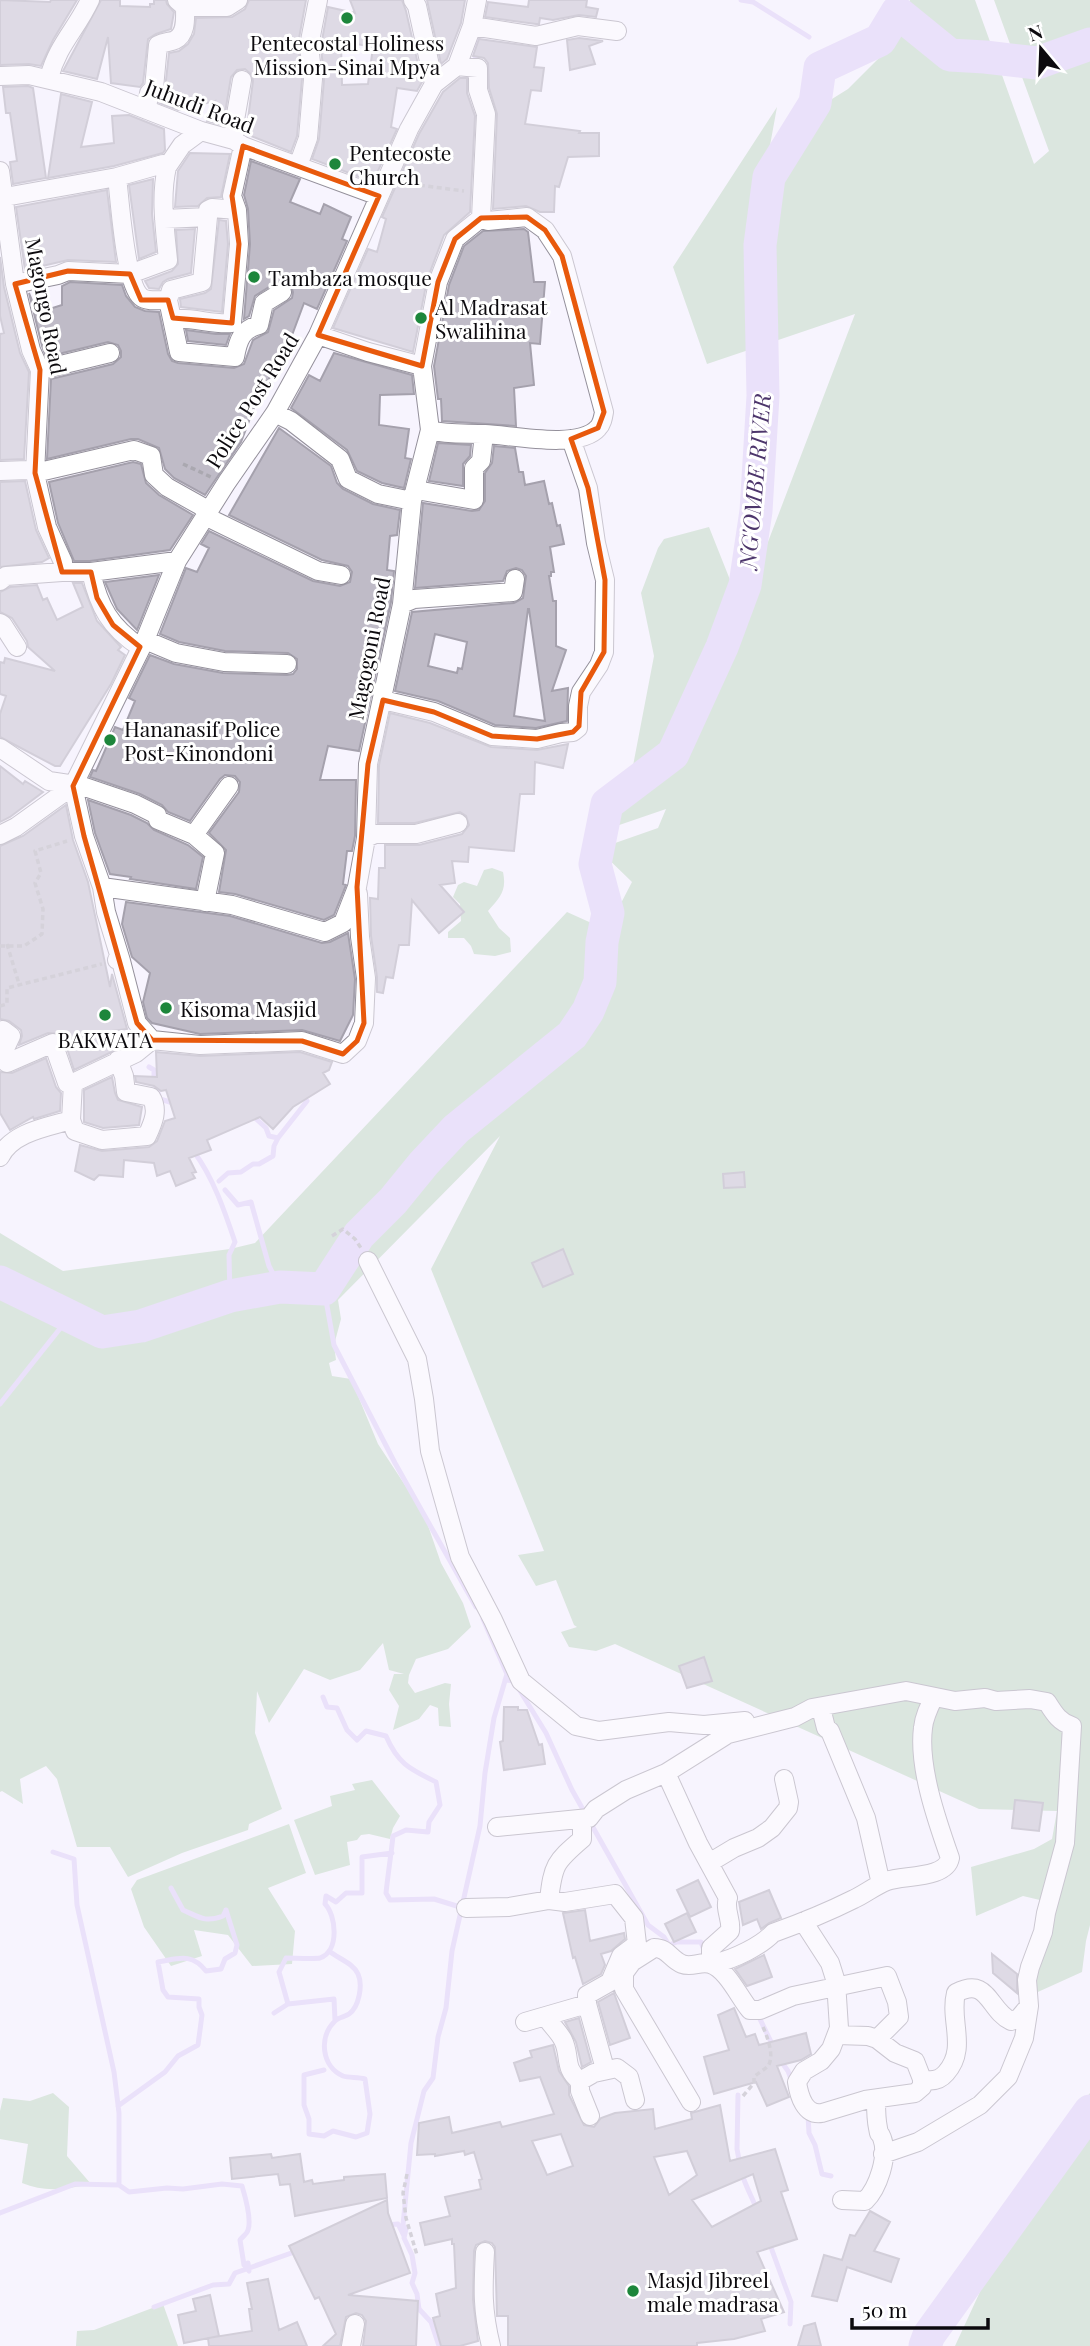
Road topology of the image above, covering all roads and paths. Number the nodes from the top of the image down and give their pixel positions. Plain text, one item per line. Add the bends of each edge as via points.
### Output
1 (90, 0) edge
2 (238, 0) edge
3 (318, 0) edge
4 (412, 0) edge
5 (477, 0) edge
6 (181, 4) edge
7 (472, 26) junction
8 (617, 31) dead end
9 (457, 66) junction
10 (0, 76) edge
11 (49, 78) junction
12 (242, 80) dead end
13 (434, 84) junction
14 (147, 110) junction
15 (201, 131) junction
16 (238, 143) junction
17 (298, 166) junction
18 (167, 167) junction
19 (0, 171) edge
20 (117, 177) junction
21 (383, 189) junction
22 (483, 194) junction
23 (5, 198) junction
24 (237, 210) junction
25 (208, 217) junction
26 (481, 218) junction
27 (4, 219) edge
28 (164, 219) junction
29 (130, 274) junction
30 (15, 284) junction
31 (282, 292) dead end
32 (168, 300) junction
33 (173, 319) junction
34 (318, 335) junction
35 (110, 353) dead end
36 (422, 366) junction
37 (40, 370) junction
38 (275, 413) junction
39 (430, 430) junction
40 (484, 434) junction
41 (571, 439) junction
42 (183, 464) dead end
43 (0, 471) edge
44 (35, 474) junction
45 (227, 482) junction
46 (414, 496) junction
47 (207, 515) junction
48 (177, 561) junction
49 (62, 572) junction
50 (91, 572) junction
51 (341, 575) dead end
52 (515, 579) dead end
53 (0, 581) edge
54 (402, 604) junction
55 (0, 624) edge
56 (143, 644) junction
57 (17, 647) dead end
58 (287, 664) dead end
59 (383, 700) junction
60 (0, 748) edge
61 (73, 786) junction
62 (229, 786) dead end
63 (458, 823) dead end
64 (0, 835) edge
65 (194, 835) junction
66 (84, 836) junction
67 (366, 838) junction
68 (102, 887) junction
69 (358, 887) junction
70 (205, 902) junction
71 (7, 944) junction
72 (0, 946) edge
73 (119, 960) junction
74 (19, 984) junction
75 (0, 1006) edge
76 (0, 1034) edge
77 (152, 1040) junction
78 (118, 1060) junction
79 (73, 1083) junction
80 (71, 1120) junction
81 (0, 1157) edge
82 (332, 1236) dead end
83 (368, 1261) joint
84 (934, 1697) junction
85 (821, 1708) junction
86 (795, 1717) junction
87 (666, 1773) junction
88 (784, 1779) dead end
89 (582, 1820) junction
90 (497, 1827) dead end
91 (709, 1863) junction
92 (881, 1884) junction
93 (549, 1900) junction
94 (466, 1908) dead end
95 (807, 1920) junction
96 (836, 1986) junction
97 (587, 2004) junction
98 (1029, 2006) junction
99 (750, 2010) junction
100 (546, 2017) junction
101 (525, 2022) dead end
102 (837, 2035) junction
103 (877, 2039) junction
104 (605, 2069) junction
105 (922, 2079) junction
106 (580, 2081) junction
107 (743, 2096) dead end
108 (635, 2099) dead end
109 (876, 2100) junction
110 (691, 2102) dead end
111 (590, 2116) dead end
112 (883, 2154) junction
113 (407, 2174) dead end
114 (842, 2200) dead end
115 (485, 2252) dead end
116 (417, 2255) dead end
117 (355, 2324) dead end
118 (351, 2346) edge
119 (491, 2346) edge

1 - 11 street via 64,40
2 - 6 street via 227,7
3 - 17 street via 309,46 313,79 308,138
4 - 13 street
5 - 7 street
6 - 14 street via 185,25 176,40 158,45
7 - 8 street via 536,36 578,26
7 - 9 street
9 - 13 street, Police Post Road
9 - 22 street via 478,68 478,90 486,114
10 - 11 street, Juhudi Road
11 - 14 street, Juhudi Road
12 - 16 street via 235,120
13 - 21 street, Police Post Road
14 - 15 street, Juhudi Road
15 - 16 street, Juhudi Road
15 - 18 street via 182,145
16 - 17 street, Juhudi Road
16 - 24 street via 232,196
17 - 21 street, Juhudi Road
18 - 20 street via 163,164
18 - 28 street
19 - 23 street, Magongo Road
20 - 23 street
20 - 29 street
21 - 22 path via 399,182
21 - 34 street, Police Post Road
22 - 26 street
23 - 27 street, Magongo Road
24 - 25 street via 212,208
24 - 33 street via 239,244 232,323
25 - 28 street
25 - 32 street via 202,282 171,289
26 - 36 street, Magogoni Road via 455,239 438,282
26 - 41 street via 527,217 545,230 562,256 604,412 598,428
27 - 30 street, Magongo Road
28 - 29 street via 168,260
29 - 30 street via 68,271
29 - 32 street via 145,300
30 - 37 street, Magongo Road
31 - 33 street via 264,303 260,325 239,337 235,357 179,352
32 - 33 street
34 - 36 street
34 - 38 street, Police Post Road
35 - 37 street
36 - 39 street, Magogoni Road
37 - 44 street, Magongo Road
38 - 45 street, Police Post Road
38 - 46 street via 340,459 348,479 378,494
39 - 40 street
39 - 46 street, Magogoni Road
40 - 41 street
40 - 46 street via 481,461 474,468 474,500
41 - 59 street via 588,488 605,580 604,653 580,692 578,728 537,739 492,736 434,712
42 - 45 path
43 - 44 street
44 - 47 street via 134,450 151,456 154,475 201,506
44 - 49 street, Magongo Road via 47,527 63,562
45 - 47 street, Police Post Road
46 - 54 street, Magogoni Road
47 - 48 street, Police Post Road
47 - 51 street via 318,571
48 - 50 street
48 - 56 street, Police Post Road
49 - 50 street
49 - 53 street via 6,576
50 - 56 street via 97,598 113,625
52 - 54 street via 513,592 414,599
54 - 59 street, Magogoni Road
55 - 57 street
56 - 58 street via 224,662
56 - 61 street, Police Post Road
59 - 67 street, Magogoni Road via 368,764
60 - 61 street via 49,781
61 - 64 street
61 - 65 street via 135,804
61 - 66 street
62 - 65 street
63 - 67 street via 416,834
65 - 70 street via 215,853
66 - 68 street
66 - 71 path via 35,851 41,873 35,883 43,909 42,934 24,946
67 - 69 street, Magogoni Road
68 - 70 street, Magogoni Road
68 - 73 street
69 - 70 street, Magogoni Road via 342,923 325,932 232,905
69 - 77 street via 366,978 364,1023 357,1041 343,1054 302,1041 200,1045
71 - 72 path
71 - 74 path
73 - 74 path
73 - 77 street via 138,1023
74 - 75 path via 7,988 6,1004
76 - 79 street via 3,1030 11,1036 3,1053 7,1063 53,1043 67,1083
77 - 78 street
78 - 79 street
78 - 80 street via 126,1092 154,1101 156,1116 148,1136 102,1140 75,1131
79 - 80 street
80 - 81 street via 23,1135
82 - 83 path via 344,1229
83 - 86 street via 417,1359 430,1451 460,1557 521,1681 576,1726 598,1731 669,1722 704,1725
84 - 85 street via 906,1691
84 - 92 street via 923,1728 923,1749 949,1864 916,1878
84 - 98 street via 1040,1700 1072,1726 1065,1843 1030,1966
85 - 86 street
85 - 92 street via 866,1818
86 - 87 street via 728,1734
87 - 89 street via 626,1790
87 - 91 street
88 - 91 street via 788,1808 772,1828
89 - 90 street
89 - 93 street via 582,1839 554,1867
91 - 95 street via 728,1898 732,1924 726,1937 710,1948 716,1963
92 - 95 street
93 - 94 street via 509,1908
93 - 97 street via 615,1894 634,1918 637,1944 621,1956 610,1982 587,1995
95 - 96 street via 830,1963
96 - 99 street
96 - 102 street
96 - 103 street via 889,1978 899,2017
97 - 100 street
97 - 104 street
98 - 105 street via 1011,2021 982,1991 975,1988 956,1993 958,2052 942,2078
98 - 112 street via 1024,2038 1009,2077 980,2105 918,2142
99 - 107 path via 763,2027 771,2059
99 - 110 street via 717,1968 681,1964 658,1947 632,1962 624,1973 630,2001
100 - 101 street
100 - 106 street via 564,2042 567,2063
102 - 103 street
102 - 109 street via 821,2062 804,2071 797,2082 810,2112
103 - 105 street via 915,2061
104 - 106 street
104 - 108 street via 617,2068 629,2077
105 - 109 street via 922,2087 915,2093
106 - 111 street
109 - 112 street
112 - 114 street via 870,2196 858,2202
113 - 116 path via 403,2193 406,2218
115 - 119 street via 482,2296
117 - 118 street

